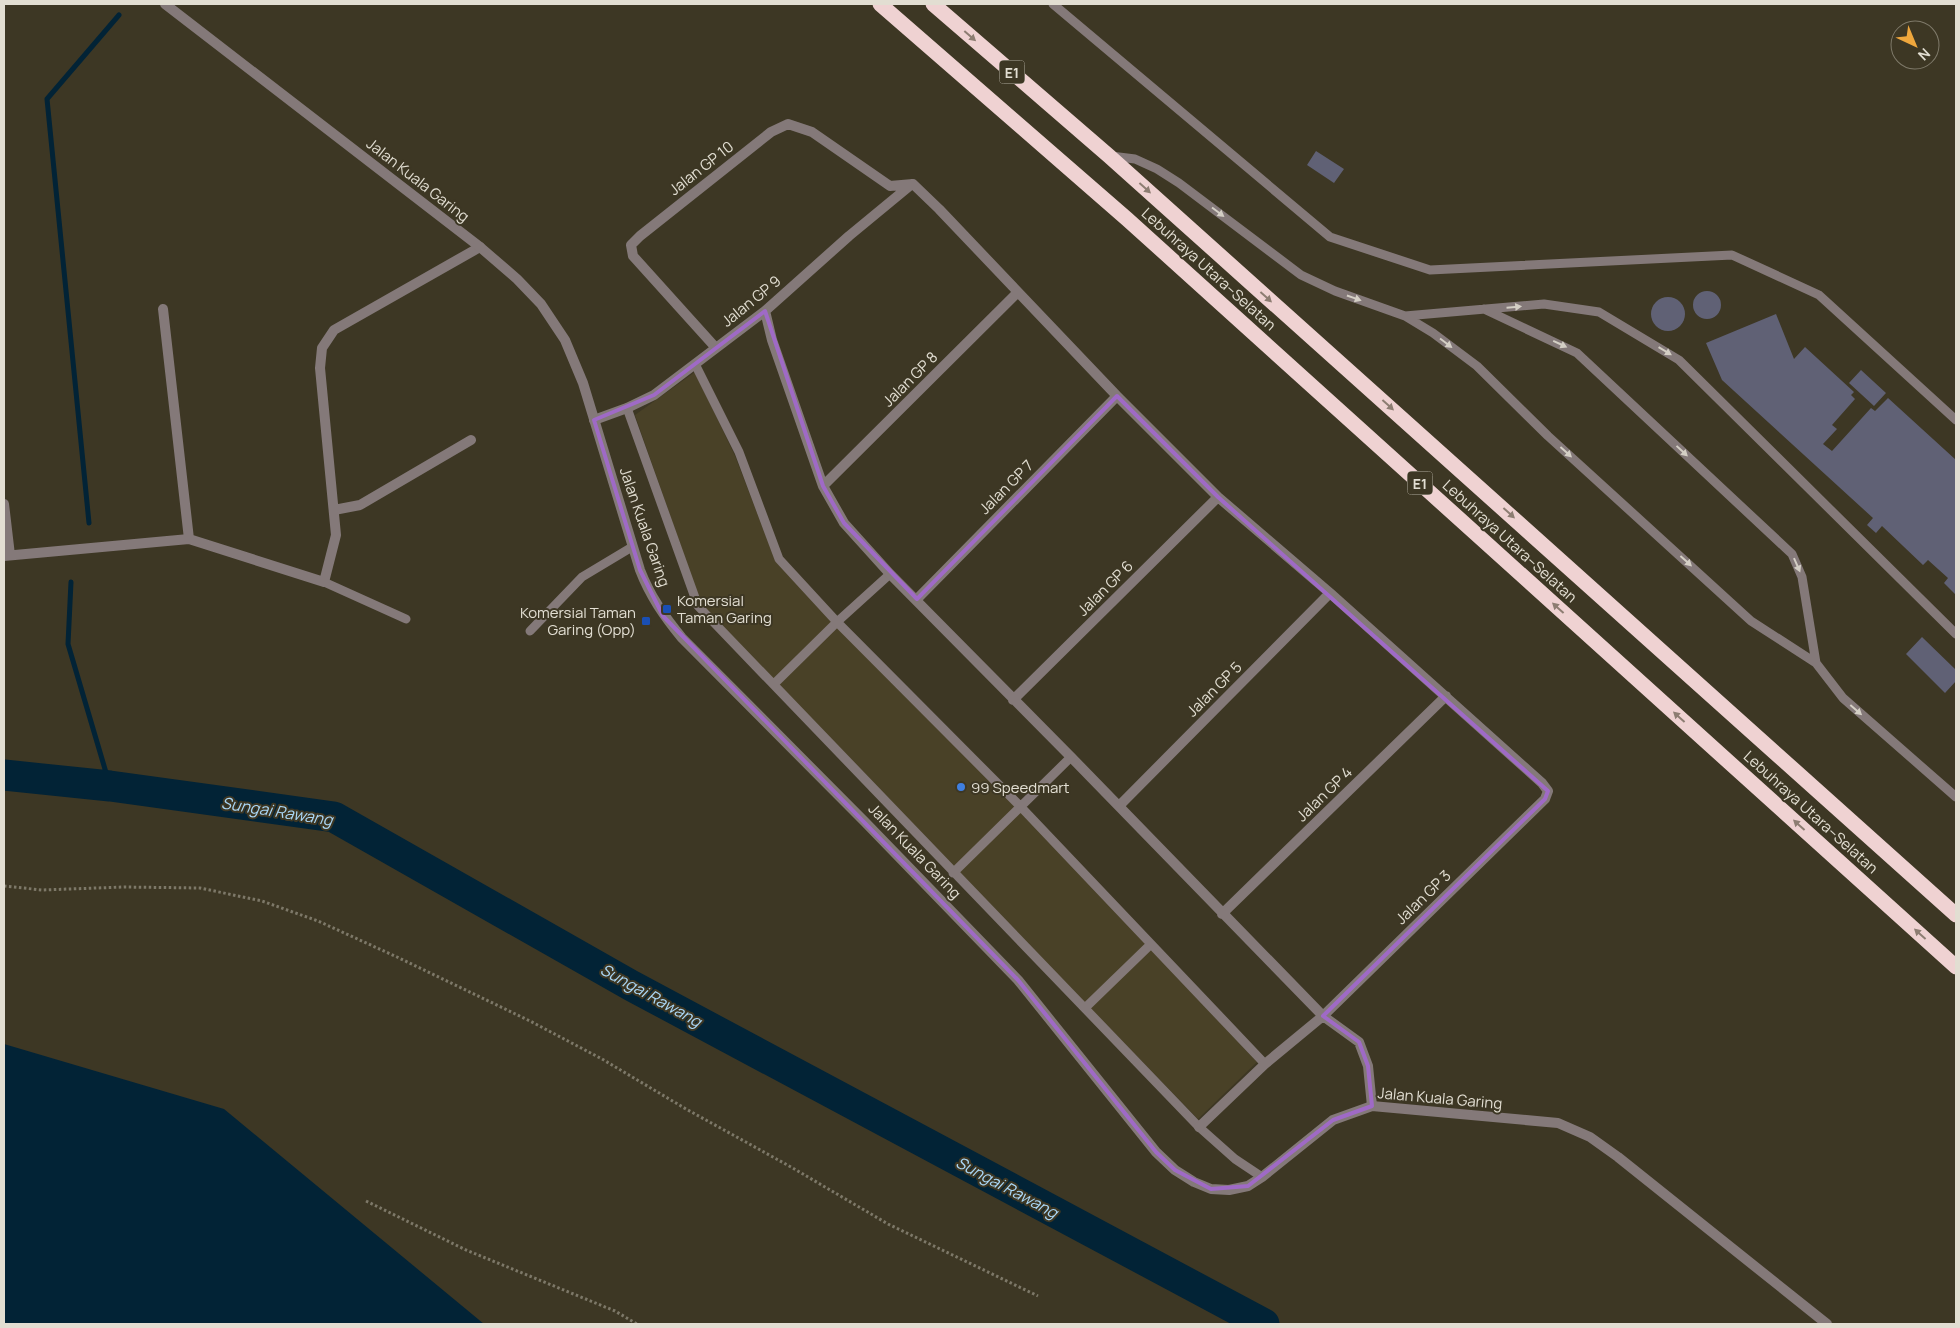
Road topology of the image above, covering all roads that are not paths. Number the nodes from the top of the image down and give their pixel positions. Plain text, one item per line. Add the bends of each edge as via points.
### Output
1 (165, 4) edge
2 (880, 4) edge
3 (933, 4) edge
4 (1053, 4) edge
5 (1109, 156) junction
6 (913, 184) junction
7 (480, 247) junction
8 (1017, 293) junction
9 (163, 309) dead end
10 (1484, 309) junction
11 (765, 311) junction
12 (1405, 316) junction
13 (716, 348) junction
14 (695, 364) junction
15 (1116, 396) junction
16 (627, 408) junction
17 (594, 420) junction
18 (1956, 420) edge
19 (471, 440) dead end
20 (823, 486) junction
21 (1218, 497) junction
22 (4, 504) edge
23 (334, 510) junction
24 (189, 539) junction
25 (632, 547) junction
26 (7, 556) edge
27 (890, 574) junction
28 (324, 582) junction
29 (1330, 593) junction
30 (917, 599) junction
31 (406, 619) dead end
32 (837, 622) junction
33 (530, 631) dead end
34 (1956, 634) edge
35 (1816, 663) junction
36 (774, 684) junction
37 (1446, 696) junction
38 (1013, 700) junction
39 (1071, 757) junction
40 (1956, 797) edge
41 (1020, 806) junction
42 (1119, 806) junction
43 (953, 873) junction
44 (1222, 914) junction
45 (1956, 915) edge
46 (1150, 945) junction
47 (1956, 967) edge
48 (1085, 1008) junction
49 (1323, 1016) junction
50 (1265, 1064) junction
51 (1372, 1106) junction
52 (1199, 1127) junction
53 (1262, 1177) junction
54 (1828, 1324) edge

1 - 7 street, Jalan Kuala Garing
47 -> 2 highway, Lebuhraya Utara–Selatan / E1 via 1127,218
3 -> 5 highway, Lebuhraya Utara–Selatan / E1
4 - 18 lane via 1330,237 1430,270 1732,255 1819,295
5 -> 12 lane via 1135,159 1157,169 1301,275 1335,292
5 -> 45 highway, Lebuhraya Utara–Selatan / E1
6 - 8 street
6 - 11 street, Jalan GP 9
6 - 13 street, Jalan GP 10 via 890,186 812,132 788,124 771,132 640,236 631,245 632,256
7 - 17 street, Jalan Kuala Garing via 540,304 565,340 584,383
7 - 23 street via 334,330 322,348 320,368
8 - 15 street
8 - 20 street, Jalan GP 8
9 - 24 street
10 - 12 lane
10 -> 34 lane via 1544,304 1599,312 1679,360
10 -> 35 lane via 1577,352 1792,554 1802,577
11 - 13 street, Jalan GP 9
11 - 20 street
12 -> 35 lane via 1477,366 1548,436 1751,620
13 - 14 street, Jalan GP 9
14 - 16 street, Jalan GP 9 via 654,395
14 - 32 lane via 739,452 779,559
15 - 21 street
15 - 30 street, Jalan GP 7
16 - 17 street, Jalan GP 9
16 - 36 lane via 698,606
17 - 25 street, Jalan Kuala Garing
19 - 23 street via 360,505
20 - 27 street via 844,523
21 - 29 street
21 - 38 street, Jalan GP 6
22 - 26 street
23 - 28 street via 336,535
24 - 26 street
24 - 28 street
25 - 33 lane via 582,576
25 - 53 street, Jalan Kuala Garing via 648,590 663,616 682,638 1018,980 1156,1152 1175,1170 1211,1189 1248,1186
27 - 30 street
27 - 32 lane
28 - 31 lane
29 - 37 street
29 - 42 street, Jalan GP 5
30 - 38 street
32 - 36 lane
32 - 41 lane
35 -> 40 lane via 1843,698
36 - 43 lane
37 - 44 street, Jalan GP 4
37 - 49 street, Jalan GP 3 via 1542,783 1548,791 1545,799
38 - 39 street
39 - 41 lane
39 - 42 street
41 - 43 lane
41 - 46 lane
42 - 44 street
43 - 48 lane
44 - 49 street
46 - 48 lane
46 - 50 lane
48 - 52 lane
49 - 50 street, Jalan GP 3
49 - 51 street via 1359,1042 1368,1066
50 - 52 street, Jalan GP 3
51 - 53 street, Jalan Kuala Garing via 1333,1120
51 - 54 street, Jalan Kuala Garing via 1558,1123 1590,1137
52 - 53 lane via 1235,1159

